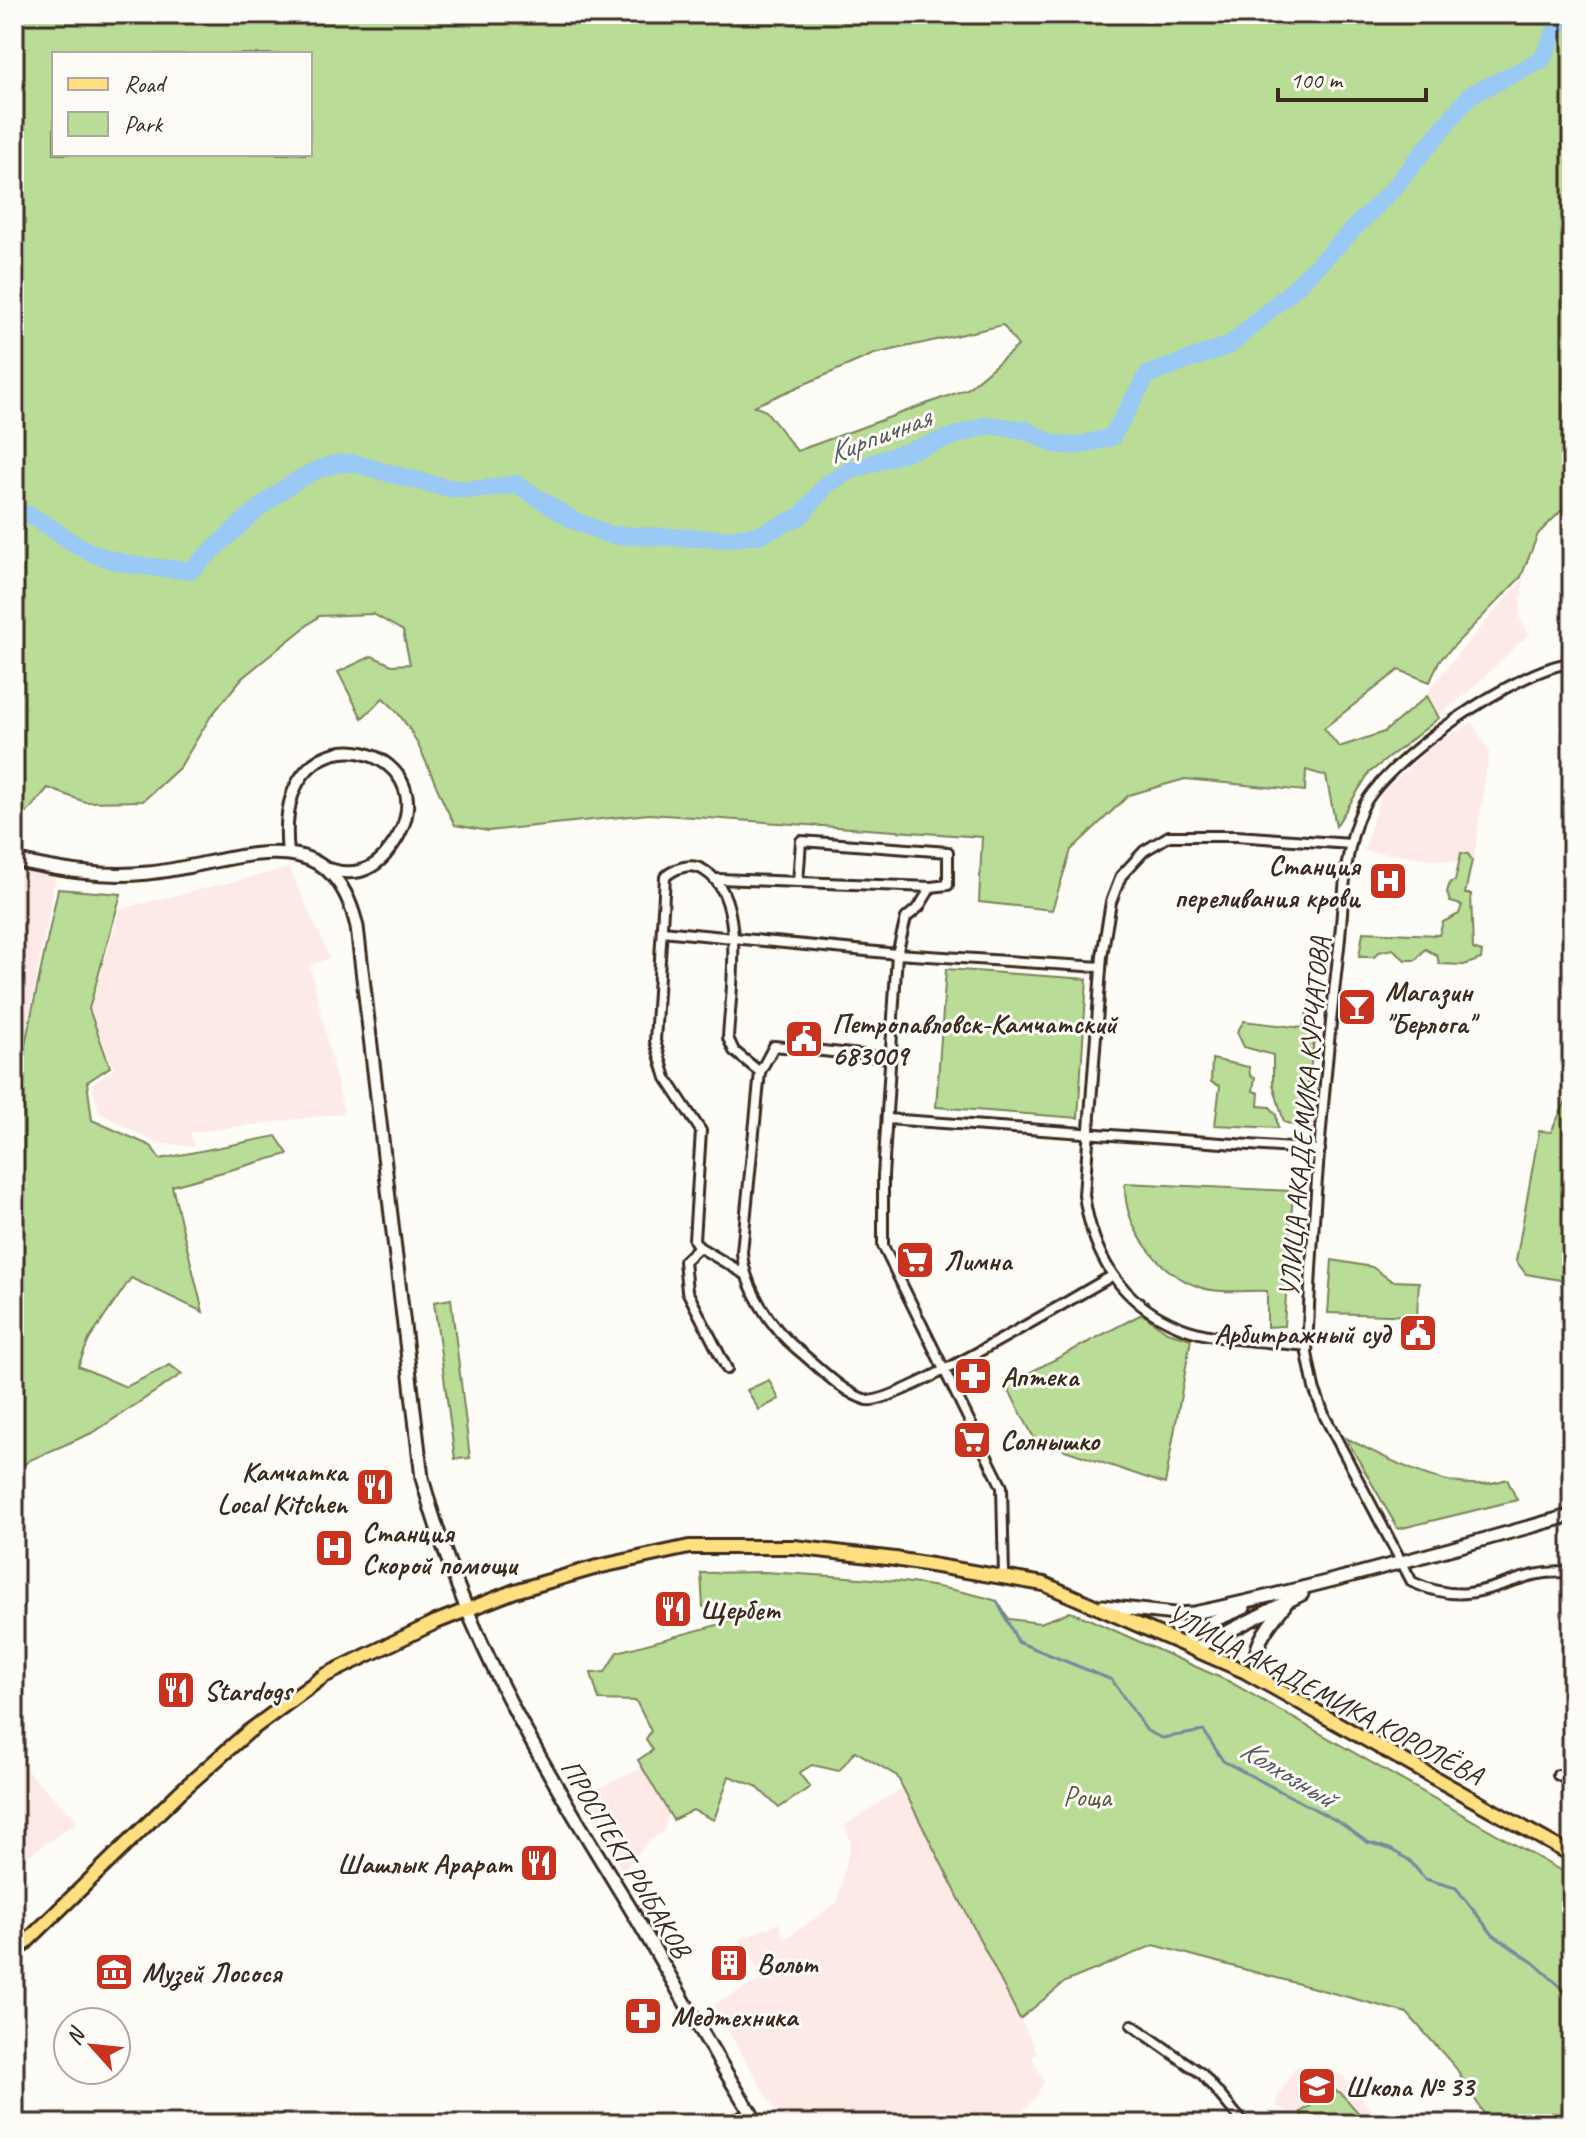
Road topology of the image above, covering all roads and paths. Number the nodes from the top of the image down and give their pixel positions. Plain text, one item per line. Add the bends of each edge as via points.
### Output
1 (1570, 663) edge
2 (1351, 844) junction
3 (288, 853) junction
4 (14, 860) edge
5 (329, 869) junction
6 (718, 879) junction
7 (798, 882) junction
8 (931, 887) junction
9 (662, 931) junction
10 (733, 936) junction
11 (897, 954) junction
12 (1101, 967) junction
13 (890, 1058) junction
14 (760, 1072) junction
15 (887, 1119) junction
16 (1090, 1132) junction
17 (1320, 1150) junction
18 (699, 1247) junction
19 (743, 1273) junction
20 (1112, 1276) junction
21 (1307, 1346) junction
22 (727, 1369) dead end
23 (944, 1369) junction
24 (1572, 1515) edge
25 (1400, 1560) junction
26 (1572, 1573) edge
27 (1004, 1576) junction
28 (1320, 1585) junction
29 (1270, 1597) junction
30 (1288, 1601) junction
31 (1102, 1606) junction
32 (465, 1610) junction
33 (1190, 1645) junction
34 (1274, 1688) junction
35 (1558, 1775) dead end
36 (1572, 1782) edge
37 (1572, 1855) edge
38 (14, 1954) edge
39 (1132, 2025) dead end
40 (750, 2112) junction
41 (729, 2124) edge
42 (758, 2124) edge
43 (1235, 2124) edge

1 - 2 street, УЛИЦА АКАДЕМИКА КУРЧАТОВА via 1535,673 1498,693 1395,766 1369,796
2 - 12 street via 1169,836 1144,851 1121,876 1111,902
2 - 17 street, УЛИЦА АКАДЕМИКА КУРЧАТОВА
3 - 4 main road via 116,875
3 - 5 main road via 311,857
3 - 5 street via 288,813 303,776 341,750 375,755 403,786 400,831 385,855 367,869
5 - 32 main road, ПРОСПЕКТ РЫБАКОВ via 344,887 357,927 422,1478
6 - 7 street
6 - 9 street via 698,866 674,869 665,877
6 - 10 street via 728,897
7 - 8 street
7 - 8 street via 801,841 948,852 948,885
8 - 11 street via 906,918
9 - 10 street
9 - 18 street via 655,1041 666,1078 701,1131 694,1240
10 - 11 street
10 - 14 street via 728,1038 734,1051
11 - 12 street
11 - 13 street
12 - 16 street
13 - 14 street via 774,1046
13 - 15 street
14 - 19 street
15 - 16 street
15 - 23 street via 883,1246
16 - 17 street
16 - 20 street via 1084,1195 1090,1234
17 - 21 street, УЛИЦА АКАДЕМИКА КУРЧАТОВА
18 - 19 street
18 - 22 street via 684,1261 687,1291
19 - 23 street via 784,1338 846,1389 868,1400 881,1400
20 - 21 street via 1180,1328
20 - 23 street
21 - 25 street, УЛИЦА АКАДЕМИКА КУРЧАТОВА via 1325,1417
23 - 27 street via 1002,1487
24 - 25 main road
25 - 26 street, УЛИЦА АКАДЕМИКА КУРЧАТОВА via 1412,1582 1453,1595 1476,1595 1555,1571
25 - 28 main road
27 - 31 main road, УЛИЦА АКАДЕМИКА КОРОЛЁВА via 1044,1584
27 - 32 main road, УЛИЦА АКАДЕМИКА КОРОЛЁВА via 794,1547 689,1547 597,1567
28 - 29 main road
28 - 30 main road
29 - 31 main road via 1175,1614
29 - 33 main road via 1208,1623
30 - 33 main road
30 - 34 main road via 1262,1635 1255,1654 1262,1677
31 - 33 main road, УЛИЦА АКАДЕМИКА КОРОЛЁВА
32 - 38 main road, УЛИЦА АКАДЕМИКА КОРОЛЁВА via 336,1670 274,1711 180,1792
32 - 40 main road, ПРОСПЕКТ РЫБАКОВ via 538,1759
33 - 34 main road, УЛИЦА АКАДЕМИКА КОРОЛЁВА
34 - 37 main road, УЛИЦА АКАДЕМИКА КОРОЛЁВА
35 - 36 street
39 - 43 street via 1202,2074 1241,2120
40 - 41 street
40 - 42 main road, ПРОСПЕКТ РЫБАКОВ

